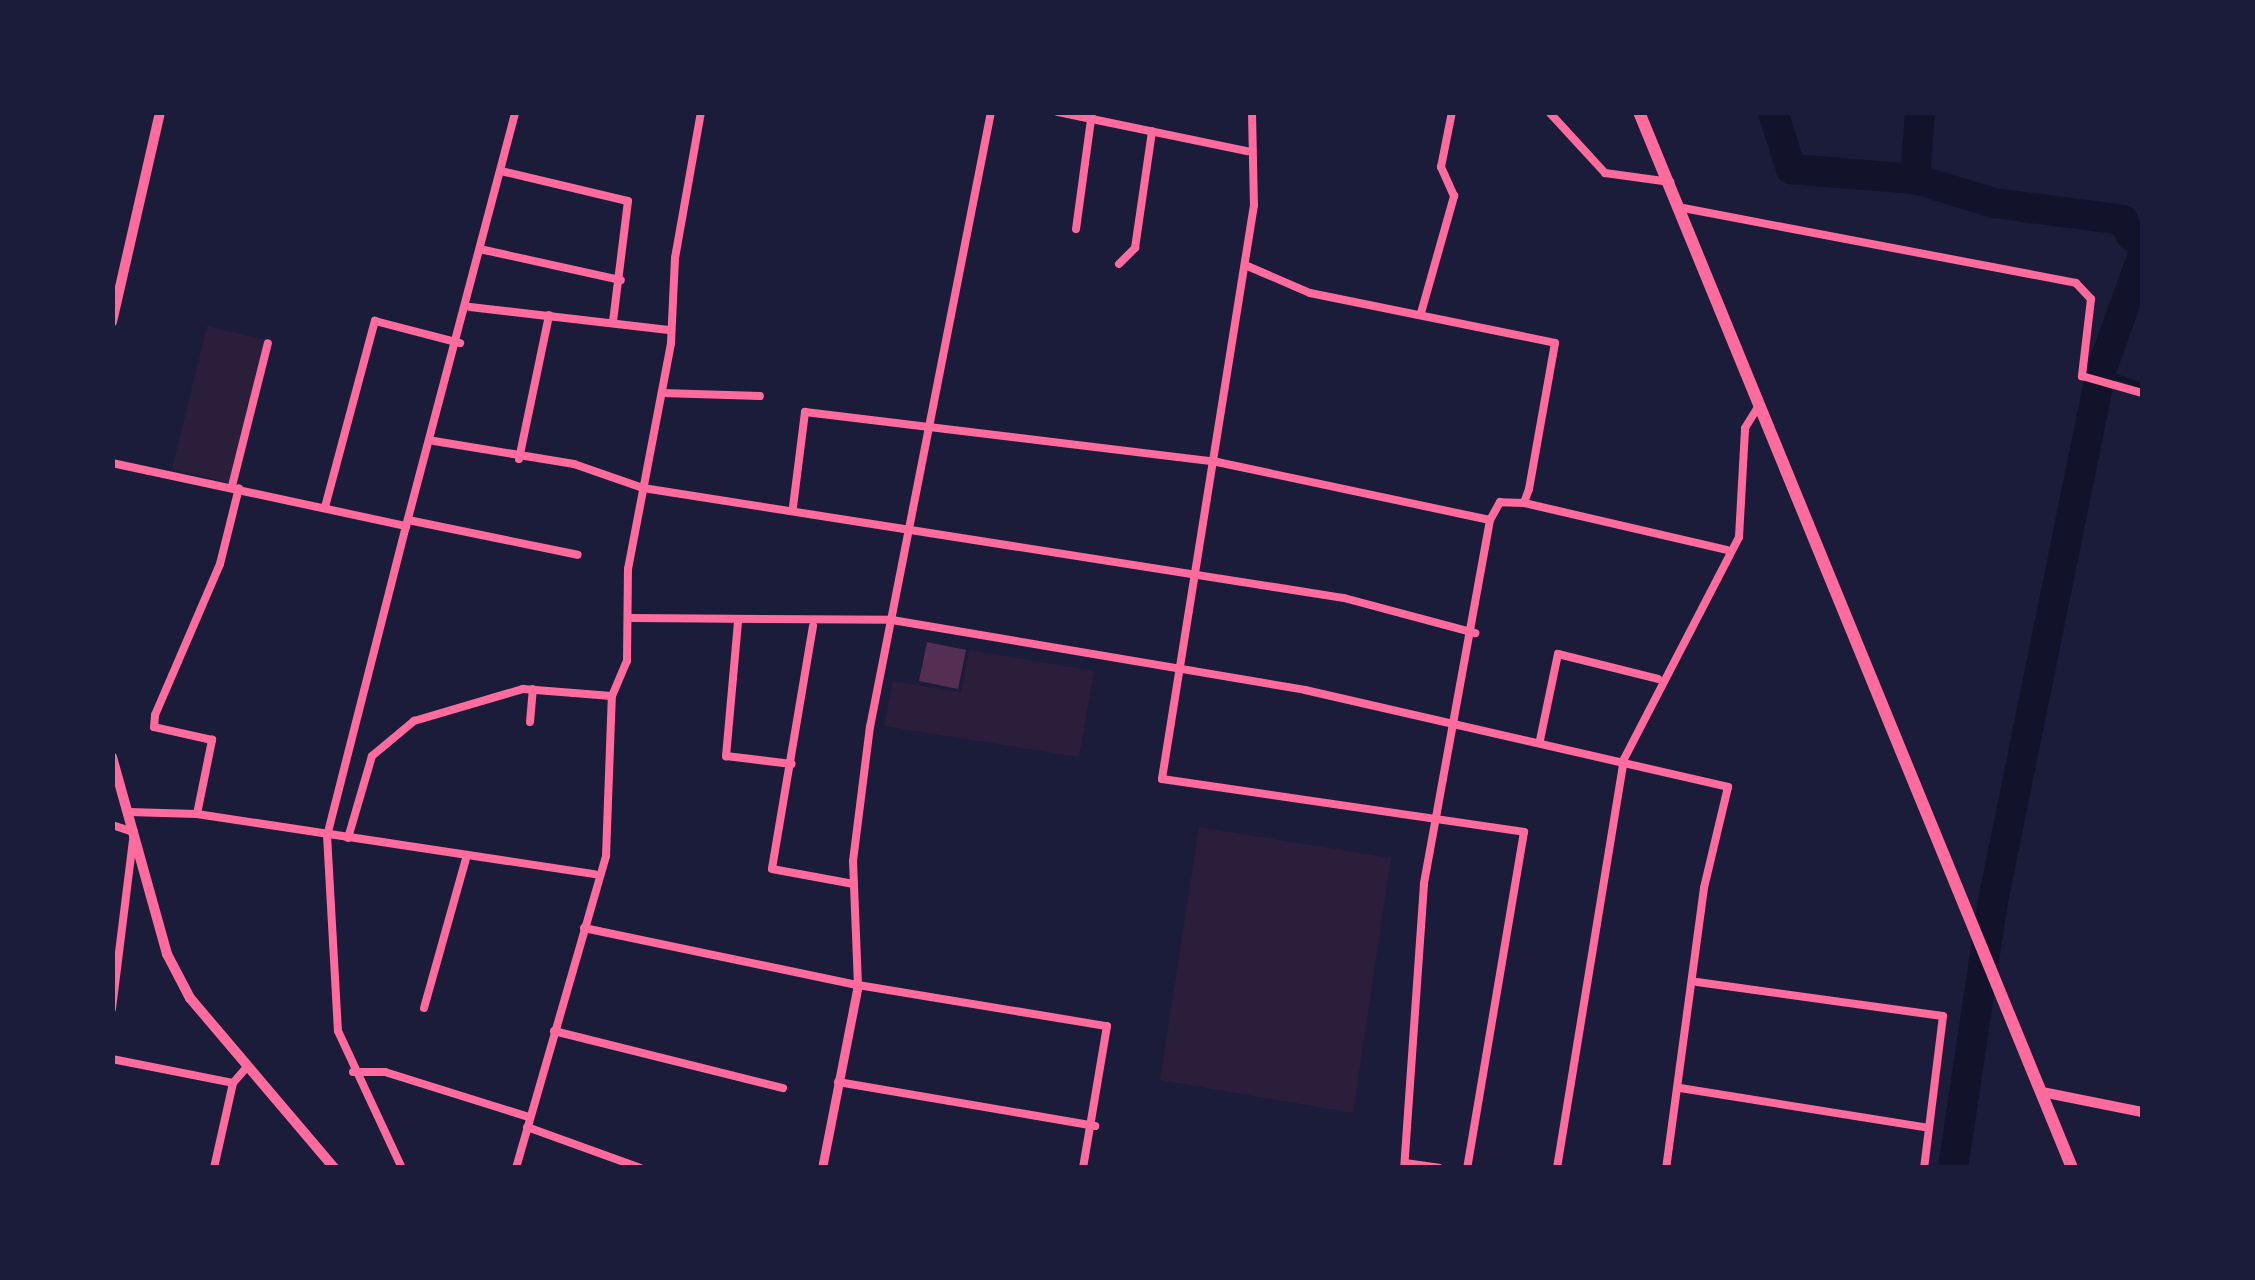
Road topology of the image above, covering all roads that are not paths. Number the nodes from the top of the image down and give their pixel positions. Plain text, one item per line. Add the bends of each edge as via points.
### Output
1 (160, 112) edge
2 (515, 112) edge
3 (701, 112) edge
4 (991, 112) edge
5 (1058, 112) edge
6 (1252, 112) edge
7 (1452, 112) edge
8 (1548, 112) edge
9 (1639, 112) edge
10 (1092, 116) edge
11 (1152, 131) junction
12 (1247, 151) junction
13 (505, 172) junction
14 (1670, 182) junction
15 (1678, 207) junction
16 (1076, 230) dead end
17 (484, 250) junction
18 (1119, 264) dead end
19 (1245, 264) junction
20 (621, 280) junction
21 (470, 307) junction
22 (1420, 313) junction
23 (549, 315) junction
24 (112, 322) edge
25 (612, 322) junction
26 (669, 330) junction
27 (268, 343) dead end
28 (460, 343) junction
29 (662, 392) junction
30 (2142, 394) edge
31 (760, 396) dead end
32 (1759, 406) junction
33 (934, 424) junction
34 (434, 441) junction
35 (519, 459) junction
36 (1217, 462) junction
37 (112, 463) edge
38 (236, 487) junction
39 (643, 488) junction
40 (1524, 503) junction
41 (324, 507) junction
42 (794, 507) junction
43 (1490, 520) junction
44 (410, 523) junction
45 (913, 524) junction
46 (1727, 550) junction
47 (578, 555) dead end
48 (1196, 573) junction
49 (631, 618) junction
50 (892, 620) junction
51 (738, 622) junction
52 (813, 626) junction
53 (1474, 633) junction
54 (1180, 670) junction
55 (1658, 678) junction
56 (532, 689) junction
57 (612, 696) junction
58 (1457, 721) junction
59 (530, 722) dead end
60 (1540, 740) junction
61 (112, 757) edge
62 (1624, 758) junction
63 (792, 764) junction
64 (129, 812) junction
65 (197, 814) junction
66 (1440, 815) junction
67 (112, 825) edge
68 (134, 832) junction
69 (327, 835) junction
70 (348, 838) junction
71 (467, 855) junction
72 (596, 874) junction
73 (854, 884) junction
74 (584, 928) junction
75 (116, 946) edge
76 (1697, 982) junction
77 (858, 986) junction
78 (424, 1008) dead end
79 (112, 1009) edge
80 (554, 1031) junction
81 (112, 1058) edge
82 (248, 1067) junction
83 (353, 1072) junction
84 (838, 1082) junction
85 (233, 1083) junction
86 (782, 1088) dead end
87 (1680, 1088) junction
88 (2042, 1092) junction
89 (2142, 1112) edge
90 (530, 1116) junction
91 (1095, 1126) junction
92 (526, 1127) junction
93 (1929, 1128) junction
94 (1404, 1165) edge
95 (214, 1168) edge
96 (334, 1168) edge
97 (402, 1168) edge
98 (516, 1168) edge
99 (640, 1168) edge
100 (822, 1168) edge
101 (1083, 1168) edge
102 (1439, 1168) edge
103 (1466, 1168) edge
104 (1557, 1168) edge
105 (1666, 1168) edge
106 (1924, 1168) edge
107 (2072, 1168) edge

1 - 24 main road
2 - 13 street
3 - 26 street
4 - 33 street
5 - 10 street
6 - 12 street
7 - 22 street via 1442,167 1454,196
8 - 14 street via 1605,173
9 - 14 highway
10 - 11 street
10 - 16 street
11 - 12 street
11 - 18 street via 1135,248
12 - 19 street via 1254,204
13 - 17 street
13 - 20 street via 628,201
14 - 15 highway
15 - 30 street via 2076,283 2092,298 2089,381
15 - 32 highway
17 - 20 street
17 - 21 street
19 - 22 street via 1310,293
19 - 36 street via 1218,394
20 - 25 street
21 - 23 street
21 - 28 street
22 - 40 street via 1555,343
23 - 25 street
23 - 35 street
25 - 26 street
26 - 29 street
27 - 38 street
28 - 34 street
28 - 41 street via 375,322
29 - 31 street
29 - 39 street
32 - 46 street via 1745,428 1739,536
32 - 88 highway
33 - 36 street
33 - 42 street via 805,412
33 - 45 street
34 - 35 street
34 - 44 street
35 - 39 street via 574,464
36 - 43 street
36 - 48 street
37 - 38 street
38 - 41 street
38 - 65 street via 220,564 154,715 154,727 212,740
39 - 42 street
39 - 49 street via 628,569
40 - 43 street via 1500,502
40 - 46 street
41 - 44 street
42 - 45 street
43 - 53 street
44 - 47 street
44 - 69 street
45 - 48 street
45 - 50 street
46 - 55 street
48 - 53 street
48 - 54 street
49 - 51 street
49 - 57 street
50 - 52 street
50 - 54 street
50 - 73 street
51 - 52 street
51 - 63 street via 726,756
52 - 63 street
53 - 58 street
54 - 58 street
54 - 66 street via 1162,779
55 - 60 street via 1558,654
55 - 62 street
56 - 57 street
56 - 59 street
56 - 70 street via 444,710 386,739 364,770
57 - 72 street via 612,805
58 - 60 street
58 - 66 street
60 - 62 street
61 - 64 main road
62 - 76 street via 1728,787 1704,888
62 - 104 street
63 - 73 street via 772,869
64 - 65 street
64 - 68 main road
65 - 69 street
66 - 94 street via 1424,884
66 - 103 street via 1524,832
67 - 68 street
68 - 75 street
68 - 82 main road via 167,954
69 - 70 street
69 - 83 street via 332,996
70 - 71 street
71 - 72 street
71 - 78 street
72 - 74 street
73 - 77 street
74 - 77 street
74 - 80 street
75 - 79 street
76 - 87 street
76 - 93 street via 1943,1016
77 - 84 street
77 - 91 street via 1107,1026
80 - 86 street
80 - 90 street
81 - 85 street
82 - 85 street
82 - 96 main road
83 - 90 street via 385,1072
83 - 97 street
84 - 91 street
84 - 100 street
85 - 95 street
87 - 93 street
87 - 105 street
88 - 89 main road
88 - 107 highway
90 - 92 street
91 - 101 street
92 - 98 street
92 - 99 street
93 - 106 street
94 - 102 street

